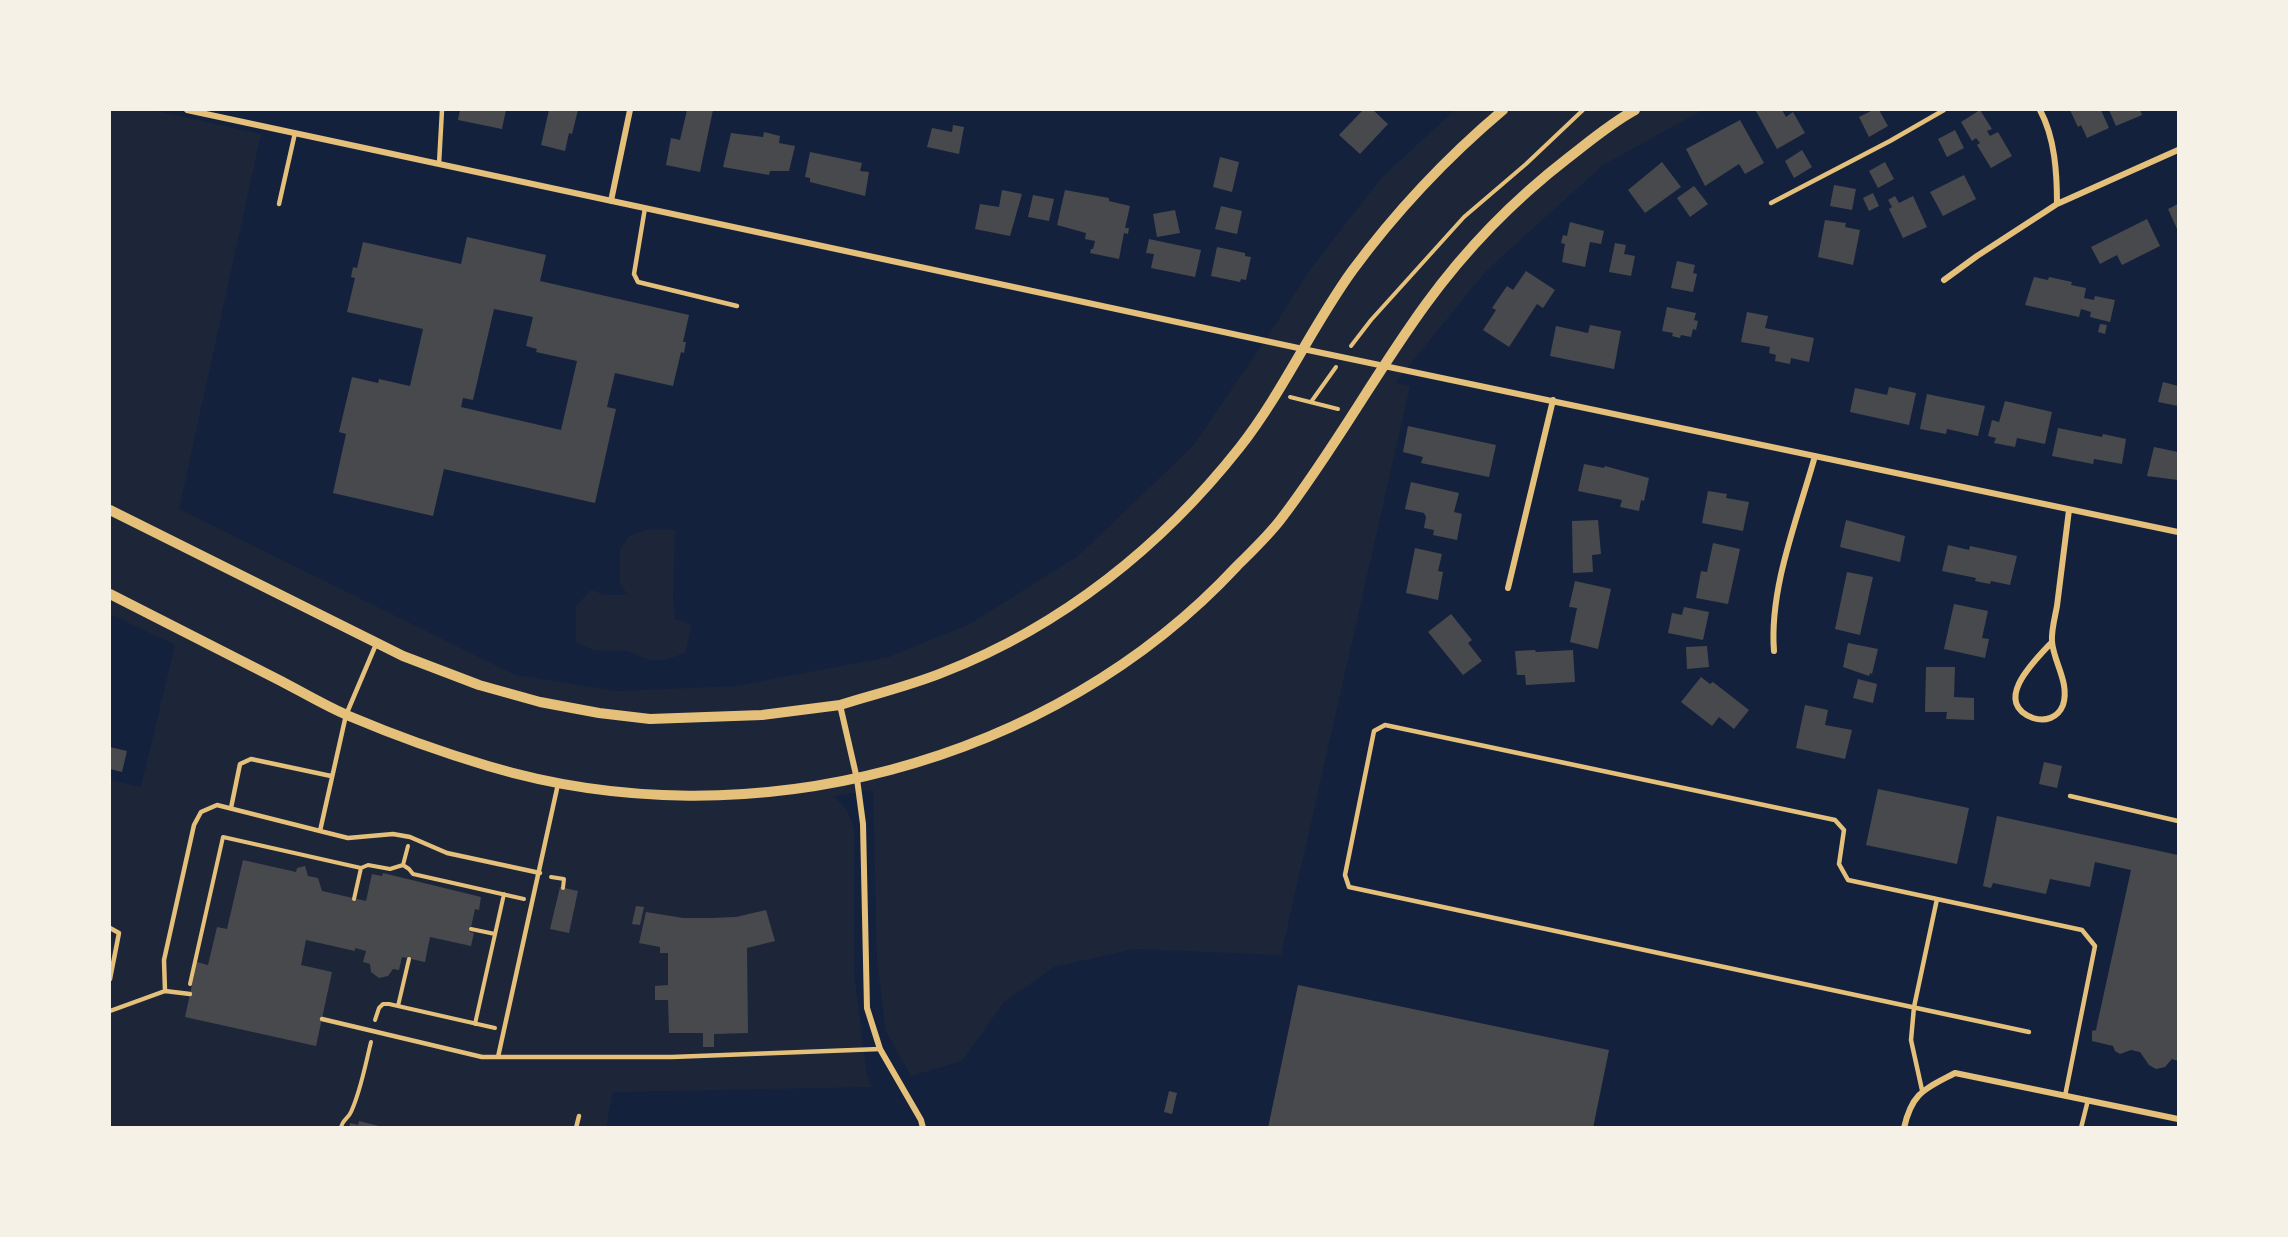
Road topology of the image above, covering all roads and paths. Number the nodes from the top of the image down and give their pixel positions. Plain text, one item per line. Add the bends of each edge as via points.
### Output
1 (186, 110) edge
2 (442, 110) edge
3 (630, 110) edge
4 (1503, 110) edge
5 (1583, 110) edge
6 (1635, 110) edge
7 (1944, 110) edge
8 (2040, 110) edge
9 (295, 133) junction
10 (2178, 150) edge
11 (440, 164) junction
12 (611, 201) junction
13 (1771, 203) dead end
14 (279, 204) dead end
15 (2057, 204) junction
16 (645, 208) junction
17 (1944, 280) dead end
18 (736, 306) dead end
19 (1303, 349) junction
20 (1343, 356) junction
21 (1384, 365) junction
22 (1285, 396) dead end
23 (1553, 400) junction
24 (1311, 402) junction
25 (1338, 409) dead end
26 (1815, 456) junction
27 (110, 510) edge
28 (2069, 510) junction
29 (2178, 532) edge
30 (1508, 588) dead end
31 (110, 594) edge
32 (377, 642) junction
33 (2052, 642) junction
34 (1774, 651) dead end
35 (840, 705) junction
36 (346, 714) junction
37 (332, 776) junction
38 (856, 779) junction
39 (558, 784) junction
40 (2070, 796) dead end
41 (231, 808) junction
42 (2178, 820) edge
43 (320, 831) junction
44 (410, 837) junction
45 (403, 865) junction
46 (361, 868) junction
47 (540, 873) junction
48 (549, 885) dead end
49 (562, 888) dead end
50 (504, 894) junction
51 (520, 898) dead end
52 (354, 899) dead end
53 (1936, 899) junction
54 (110, 928) edge
55 (471, 929) dead end
56 (495, 934) junction
57 (409, 959) dead end
58 (110, 979) edge
59 (165, 991) junction
60 (189, 993) joint
61 (398, 1006) dead end
62 (1914, 1007) junction
63 (110, 1011) edge
64 (322, 1019) dead end
65 (475, 1024) dead end
66 (2029, 1032) dead end
67 (880, 1049) junction
68 (498, 1057) junction
69 (1922, 1090) junction
70 (357, 1094) dead end
71 (2065, 1096) junction
72 (2088, 1100) junction
73 (579, 1116) dead end
74 (2178, 1119) edge
75 (340, 1128) edge
76 (576, 1128) edge
77 (923, 1128) edge
78 (1904, 1128) edge
79 (2081, 1128) edge

1 - 9 street
2 - 11 lane
3 - 12 street
4 - 19 street via 1456,150 1400,209 1351,273
5 - 20 path via 1464,217
6 - 21 street via 1619,118 1541,179 1476,242 1428,301
7 - 13 lane
8 - 15 street via 2056,166
9 - 11 street
9 - 14 lane
10 - 15 street
11 - 12 street
12 - 16 street
15 - 17 street
16 - 18 lane via 634,274 638,282
16 - 19 street
19 - 20 street
19 - 35 street via 1241,446 1161,535 1117,573 1061,613 994,650 943,673
20 - 21 street
20 - 24 path
21 - 23 street
21 - 38 street via 1276,525 1187,616 1097,682 1030,718 960,749
22 - 24 path
23 - 26 street
23 - 30 street
24 - 25 path
26 - 28 street
26 - 34 street via 1775,597
27 - 32 street
28 - 29 street
28 - 33 street
31 - 36 street
32 - 35 street via 478,685 599,713 695,718
32 - 36 lane
33 - 33 street via 2029,667 2015,692 2021,712 2039,720 2051,718 2063,706 2063,677
35 - 38 street
36 - 37 lane
36 - 39 street via 492,768
37 - 41 lane via 251,759 240,764
37 - 43 lane
38 - 39 street via 704,797
38 - 67 street via 863,824 867,1008
39 - 47 lane
40 - 42 lane
41 - 43 lane
41 - 59 lane via 217,805 201,812 194,825 164,960
43 - 44 lane via 348,838 393,834
44 - 45 path
44 - 47 lane via 447,853
45 - 46 path via 390,869 368,865
45 - 50 path via 413,874
46 - 52 path
46 - 60 path via 223,837
47 - 68 lane
48 - 49 path via 551,876 564,879
50 - 51 path
50 - 56 path
53 - 62 lane
53 - 62 lane via 1848,880 1839,864 1844,830 1835,820 1385,725 1374,731 1345,875 1349,887
53 - 71 lane via 2082,930 2095,946
54 - 58 lane via 119,933
55 - 56 path
56 - 65 path
57 - 61 path
59 - 60 lane
59 - 63 lane
62 - 66 lane
62 - 69 lane via 1911,1040
64 - 68 lane via 482,1057
67 - 68 lane via 672,1057
67 - 77 street
69 - 71 street via 1954,1073
69 - 78 street via 1908,1111
70 - 75 path via 351,1114
71 - 72 street
72 - 74 street
72 - 79 lane
73 - 76 lane

